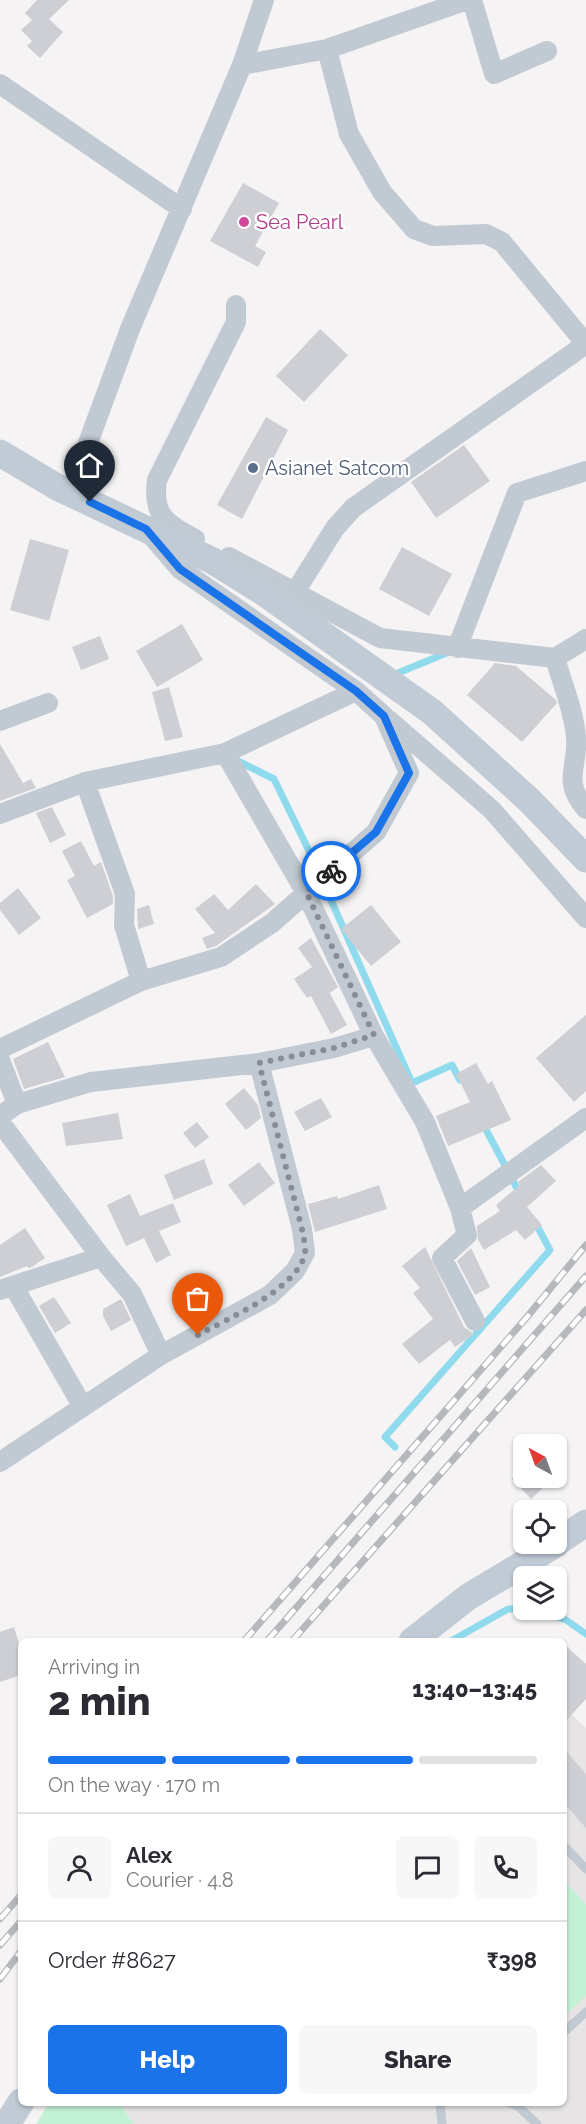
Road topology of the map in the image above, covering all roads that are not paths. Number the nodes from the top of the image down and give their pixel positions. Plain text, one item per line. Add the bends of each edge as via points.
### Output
1 (264, 0) edge
2 (470, 0) edge
3 (327, 49) junction
4 (547, 51) dead end
5 (242, 65) junction
6 (0, 84) edge
7 (182, 209) junction
8 (236, 305) dead end
9 (0, 453) edge
10 (586, 471) edge
11 (0, 473) edge
12 (64, 490) junction
13 (144, 519) junction
14 (296, 592) junction
15 (586, 639) edge
16 (458, 648) junction
17 (555, 658) junction
18 (356, 691) junction
19 (48, 703) dead end
20 (384, 716) junction
21 (0, 721) edge
22 (225, 753) junction
23 (84, 782) junction
24 (586, 808) edge
25 (0, 814) edge
26 (586, 859) edge
27 (306, 892) junction
28 (586, 918) edge
29 (141, 981) junction
30 (374, 1035) junction
31 (0, 1049) edge
32 (0, 1060) edge
33 (259, 1063) junction
34 (17, 1104) junction
35 (0, 1116) edge
36 (586, 1118) edge
37 (0, 1122) edge
38 (460, 1208) junction
39 (101, 1257) junction
40 (7, 1289) edge
41 (475, 1321) dead end
42 (161, 1355) junction
43 (83, 1407) junction
44 (0, 1462) edge
45 (586, 1523) edge
46 (567, 1536) edge
47 (538, 1554) edge
48 (416, 1638) edge
49 (567, 1849) edge
50 (586, 1869) edge
51 (586, 2012) edge
52 (567, 2029) edge
53 (18, 2106) edge
54 (440, 2106) edge
55 (517, 2106) edge
56 (7, 2124) edge
57 (442, 2124) edge
58 (537, 2124) edge

1 - 5 street
2 - 3 street
2 - 4 street via 494,74
3 - 5 street
3 - 14 street via 349,134 382,192 414,229 433,236 486,234 502,242 586,344 353,508 335,528
5 - 7 street
6 - 7 street
7 - 12 street
8 - 13 street via 236,321 157,480 155,496
9 - 12 main road
10 - 16 street via 517,494
11 - 12 main road
12 - 13 main road
13 - 14 street via 160,514 172,527
13 - 18 street via 180,569
13 - 26 main road via 263,592 432,712 529,800
14 - 16 street via 380,638
15 - 17 street
16 - 17 street
17 - 24 street via 576,738 571,773 579,800
18 - 20 street
18 - 22 street
19 - 21 street
20 - 27 street via 409,773 376,832
20 - 28 street via 492,810
22 - 23 street
22 - 27 street
23 - 25 street
23 - 29 street via 125,894 124,925
27 - 29 street via 272,923 221,957
27 - 30 street
29 - 31 street
30 - 33 street via 334,1048
30 - 38 street via 425,1122
32 - 34 street
33 - 34 street via 91,1082
33 - 42 street via 305,1253 295,1271 270,1295
34 - 35 street
36 - 38 street
37 - 39 street
38 - 41 street via 467,1235 442,1258
39 - 40 street
39 - 42 street via 132,1294
40 - 43 street
42 - 43 street
43 - 44 street
45 - 46 main road
47 - 48 main road via 468,1597
49 - 50 lane
51 - 52 lane
53 - 56 main road
54 - 57 lane
55 - 58 lane

